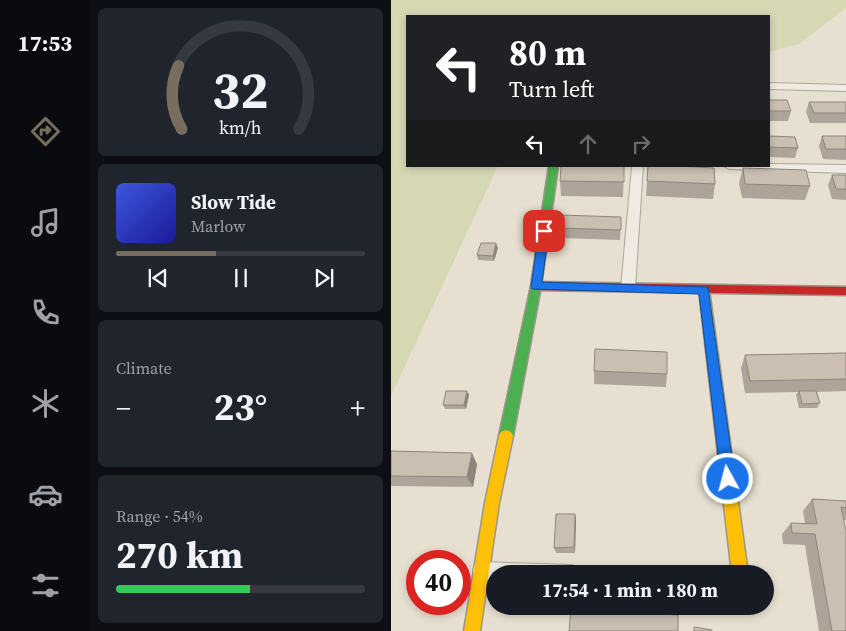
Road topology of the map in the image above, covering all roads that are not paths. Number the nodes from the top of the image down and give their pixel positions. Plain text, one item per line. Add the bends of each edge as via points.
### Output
1 (770, 86) edge
2 (846, 88) edge
3 (553, 167) edge
4 (638, 167) edge
5 (768, 167) edge
6 (846, 169) edge
7 (536, 286) junction
8 (628, 288) junction
9 (704, 290) junction
10 (846, 291) edge
11 (739, 565) edge
12 (481, 571) junction
13 (486, 571) edge
14 (472, 631) edge

1 - 2 street
3 - 7 street
4 - 8 street
5 - 6 street
7 - 8 street
7 - 12 street
8 - 9 street
9 - 10 street
9 - 11 street
12 - 13 street
12 - 14 street

